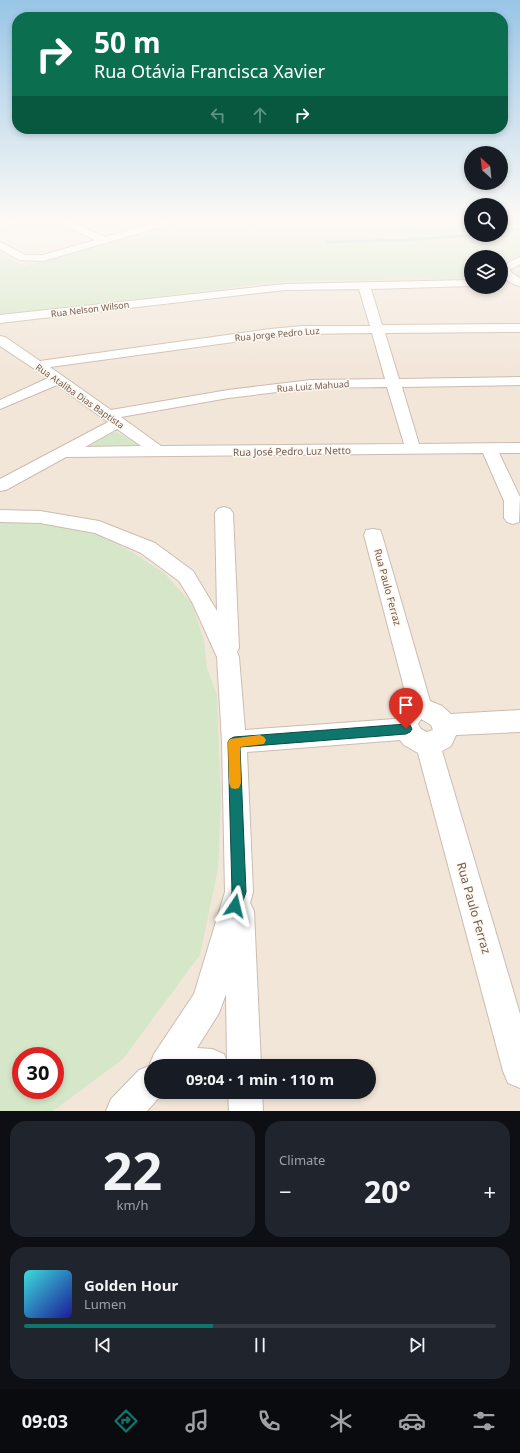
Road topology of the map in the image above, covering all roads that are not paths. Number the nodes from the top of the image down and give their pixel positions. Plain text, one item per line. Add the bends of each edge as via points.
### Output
1 (508, 275) edge
2 (464, 283) edge
3 (508, 283) edge
4 (520, 283) edge
5 (364, 285) junction
6 (20, 317) junction
7 (0, 319) edge
8 (0, 326) edge
9 (520, 328) edge
10 (378, 329) junction
11 (1, 341) edge
12 (37, 365) junction
13 (58, 379) junction
14 (520, 381) edge
15 (393, 382) junction
16 (0, 405) edge
17 (114, 419) junction
18 (489, 448) junction
19 (520, 448) edge
20 (413, 450) junction
21 (64, 452) junction
22 (159, 452) junction
23 (0, 486) edge
24 (224, 514) dead end
25 (0, 516) edge
26 (513, 518) dead end
27 (374, 535) dead end
28 (228, 657) junction
29 (520, 721) edge
30 (426, 733) junction
31 (234, 742) junction
32 (239, 892) junction
33 (171, 1059) edge
34 (244, 1059) edge
35 (520, 1071) edge
36 (144, 1089) edge
37 (245, 1099) edge
38 (123, 1111) edge
39 (246, 1111) edge

1 - 4 street
2 - 5 street, Rua Nelson Wilson
3 - 4 street
5 - 6 street, Rua Nelson Wilson via 285,287
5 - 10 street
6 - 7 street, Rua Nelson Wilson
6 - 8 street, Rua Nelson Wilson
9 - 10 street, Rua Jorge Pedro Luz
10 - 12 street, Rua Jorge Pedro Luz via 270,333
10 - 15 street
11 - 12 street, Rua Ataliba Dias Baptista
12 - 13 street, Rua Ataliba Dias Baptista
13 - 16 street
13 - 17 street, Rua Ataliba Dias Baptista
14 - 15 street, Rua Luiz Mahuad
15 - 17 street, Rua Luiz Mahuad via 311,384 228,394
15 - 20 street
17 - 21 street, Rua Luiz Mahuad
17 - 22 street, Rua Ataliba Dias Baptista
18 - 19 street, Rua José Pedro Luz Netto
18 - 20 street, Rua José Pedro Luz Netto
18 - 26 street via 513,501
20 - 22 street, Rua José Pedro Luz Netto
21 - 22 street, Rua José Pedro Luz Netto
21 - 23 street, Rua Luiz Mahuad
24 - 28 street
25 - 28 street via 40,517 99,527 148,548 186,576 201,600
27 - 30 street, Rua Paulo Ferraz via 422,709 433,712 442,720
28 - 31 street
29 - 30 street
30 - 31 street
30 - 35 street, Rua Paulo Ferraz
31 - 32 street
32 - 33 street via 208,1002
32 - 34 street
36 - 38 street
37 - 39 street

